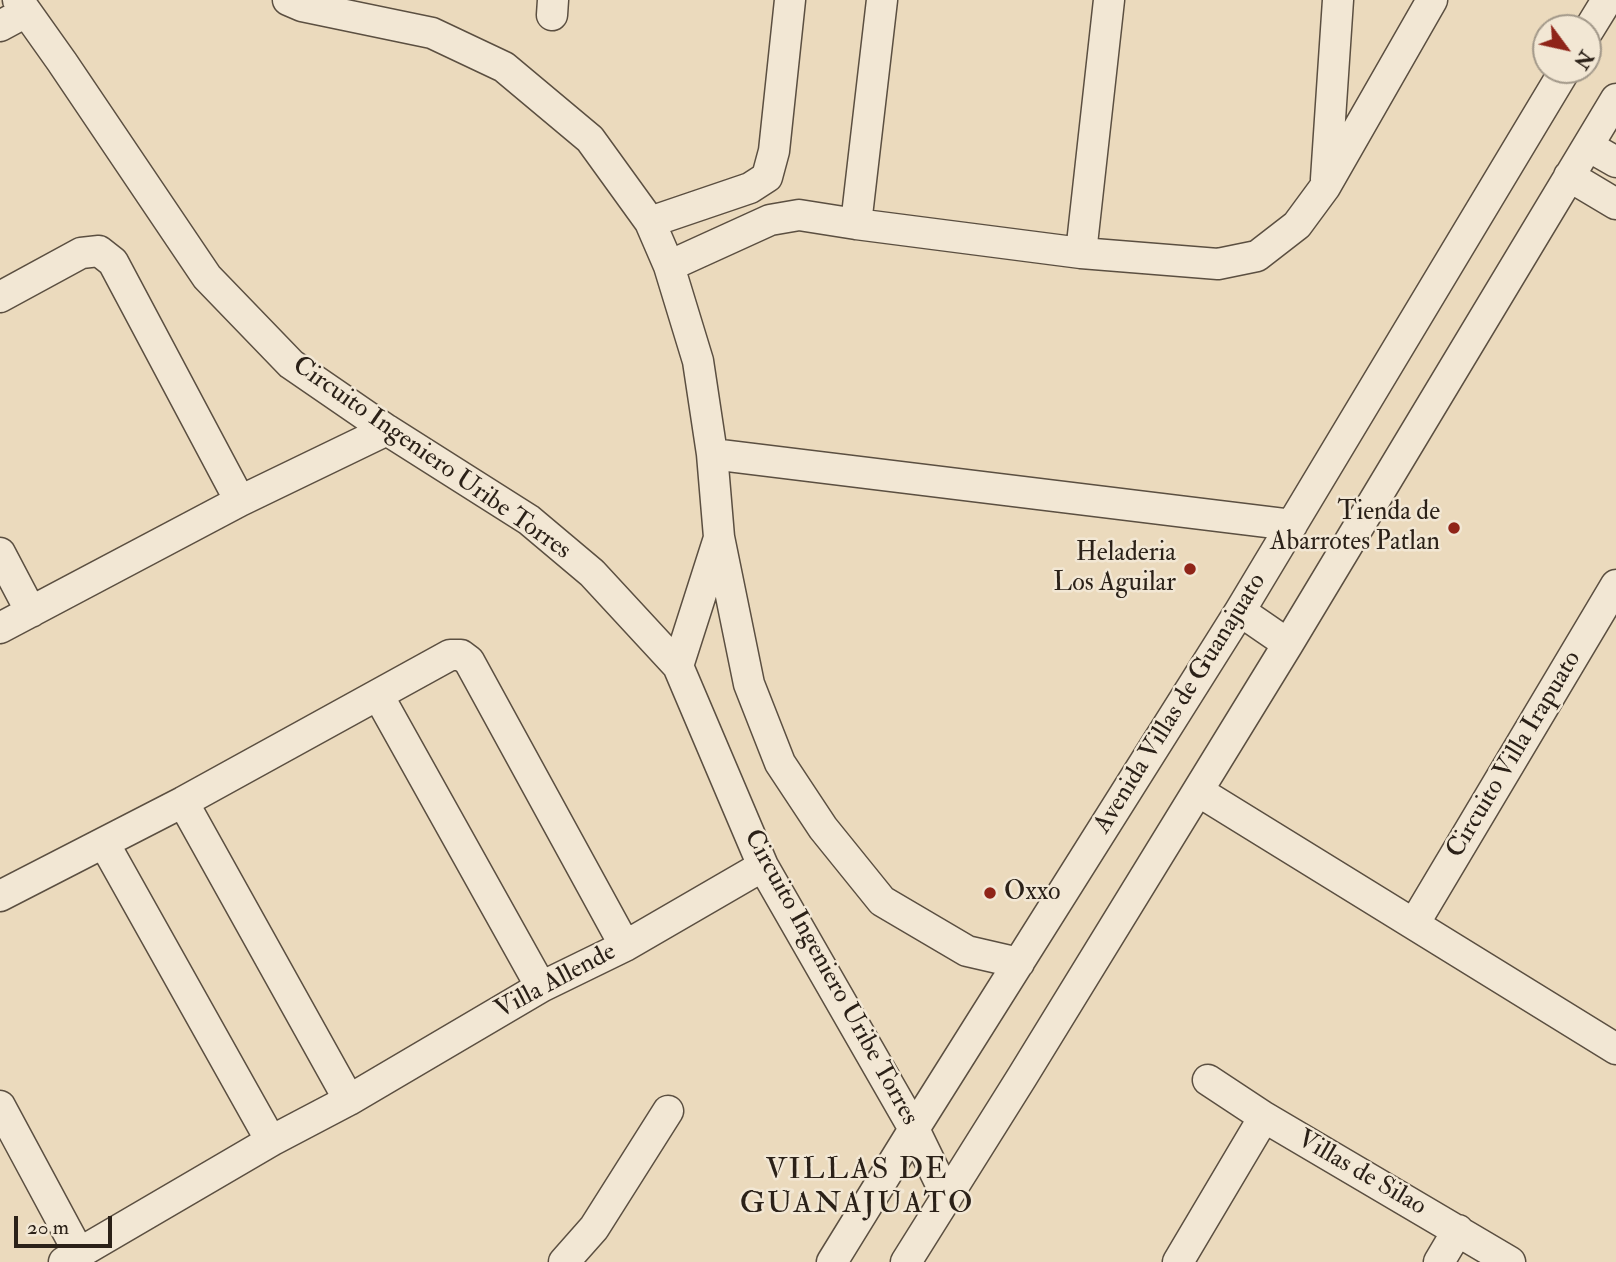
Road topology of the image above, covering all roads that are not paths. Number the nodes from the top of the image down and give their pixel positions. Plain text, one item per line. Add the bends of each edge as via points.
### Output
1 (288, 0) edge
2 (790, 0) edge
3 (883, 0) edge
4 (1109, 0) edge
5 (1338, 0) edge
6 (1432, 0) edge
7 (22, 6) edge
8 (0, 26) edge
9 (1556, 84) edge
10 (1616, 99) edge
11 (1588, 146) junction
12 (1616, 162) edge
13 (1569, 176) junction
14 (1325, 187) junction
15 (1616, 204) edge
16 (650, 222) junction
17 (856, 224) junction
18 (1082, 253) junction
19 (669, 266) junction
20 (0, 297) edge
21 (387, 430) junction
22 (712, 454) junction
23 (240, 501) junction
24 (1292, 525) junction
25 (719, 537) junction
26 (0, 553) edge
27 (1616, 585) edge
28 (1240, 611) junction
29 (31, 612) junction
30 (0, 628) edge
31 (1288, 645) junction
32 (678, 666) junction
33 (379, 695) junction
34 (1198, 791) junction
35 (183, 802) junction
36 (104, 843) junction
37 (763, 866) junction
38 (0, 896) edge
39 (1414, 924) junction
40 (625, 946) junction
41 (1019, 963) junction
42 (541, 987) junction
43 (1612, 1038) edge
44 (1208, 1080) dead end
45 (349, 1100) junction
46 (0, 1106) edge
47 (668, 1111) dead end
48 (1264, 1117) junction
49 (914, 1129) junction
50 (271, 1141) junction
51 (947, 1197) junction
52 (1458, 1230) junction
53 (71, 1258) edge
54 (564, 1262) edge
55 (832, 1262) edge
56 (906, 1262) edge
57 (1178, 1262) edge
58 (1439, 1262) edge
59 (1510, 1262) edge

1 - 16 street via 432,33 504,67 590,139
2 - 16 street via 774,151 767,177 750,188
3 - 17 street
4 - 18 street
5 - 14 street
6 - 14 street
7 - 8 street
7 - 21 street, Circuito Ingeniero Uribe Torres via 207,277 291,364
9 - 24 street, Avenida Villas de Guanajuato
10 - 11 street
11 - 12 street
11 - 13 street
13 - 15 street
13 - 31 street
14 - 18 street via 1297,225 1257,256 1219,264
16 - 19 street
17 - 18 street
17 - 19 street via 799,215 770,220
19 - 22 street via 698,361
20 - 23 street via 81,253 99,251 113,262
21 - 23 street
21 - 32 street, Circuito Ingeniero Uribe Torres via 529,520 592,573
22 - 24 street
22 - 25 street
23 - 29 street
24 - 28 street, Avenida Villas de Guanajuato
25 - 32 street
25 - 41 street via 749,684 780,763 823,828 882,901 967,951
26 - 29 street
27 - 39 street, Circuito Villa Irapuato
28 - 31 street
28 - 41 street, Avenida Villas de Guanajuato
29 - 30 street
31 - 34 street
32 - 37 street, Circuito Ingeniero Uribe Torres
33 - 35 street
33 - 40 street via 450,656 469,661
33 - 42 street
34 - 39 street
34 - 51 street
35 - 36 street
35 - 45 street
36 - 38 street
36 - 50 street
37 - 40 street, Villa Allende
37 - 49 street, Circuito Ingeniero Uribe Torres
39 - 43 street
40 - 42 street, Villa Allende
41 - 49 street, Avenida Villas de Guanajuato
42 - 45 street, Villa Allende
44 - 48 street, Villas de Silao
45 - 50 street, Villa Allende
46 - 53 street
47 - 54 street via 594,1228
48 - 52 street, Villas de Silao
48 - 57 street
49 - 51 street, Circuito Ingeniero Uribe Torres
49 - 55 street, Avenida Villas de Guanajuato
50 - 53 street, Villa Allende
51 - 56 street
52 - 58 street
52 - 59 street, Villas de Silao

